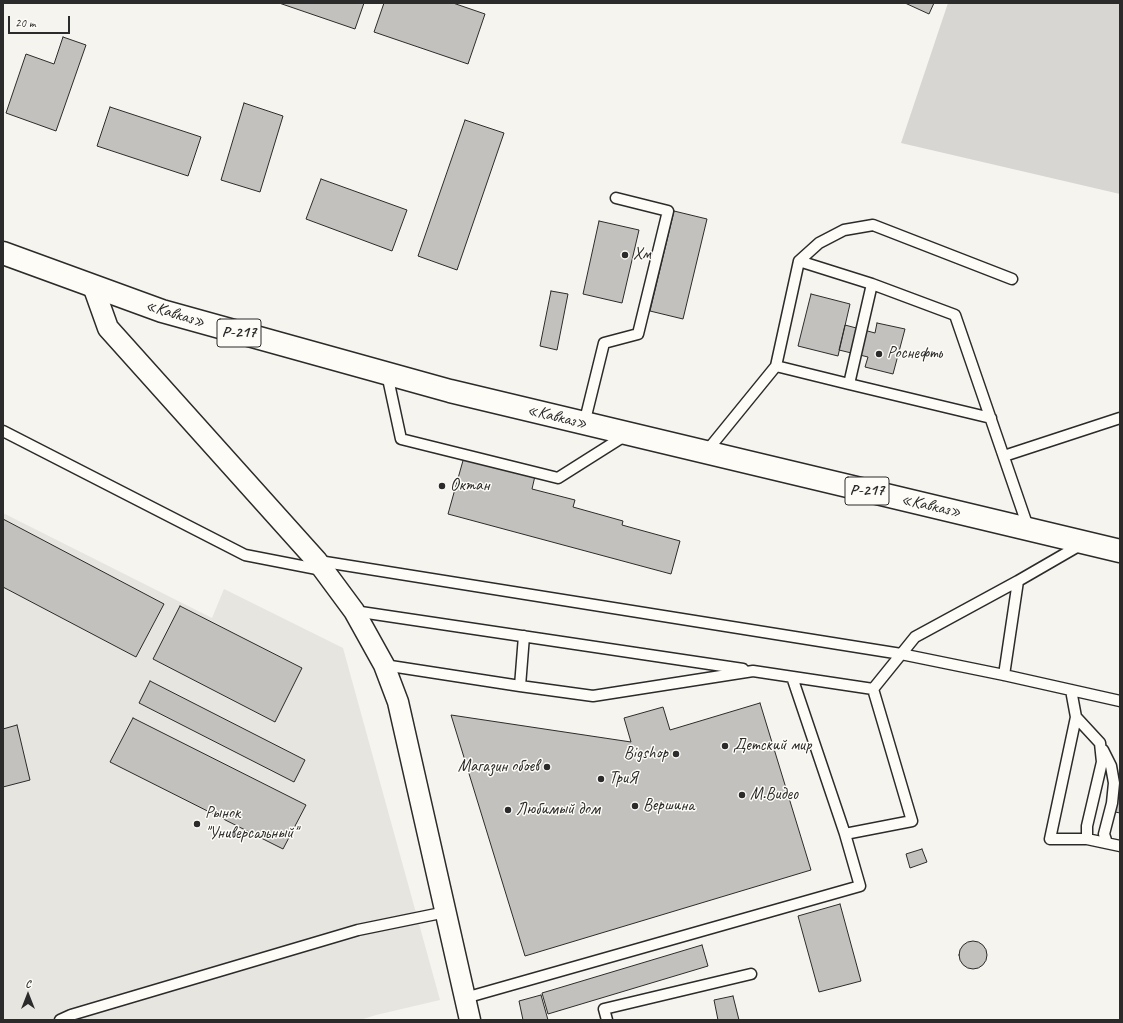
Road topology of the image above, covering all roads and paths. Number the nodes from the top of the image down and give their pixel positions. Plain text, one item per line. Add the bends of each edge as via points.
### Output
1 (616, 198) dead end
2 (3, 253) edge
3 (799, 261) junction
4 (1012, 279) dead end
5 (872, 284) junction
6 (93, 286) junction
7 (776, 366) junction
8 (387, 374) junction
9 (849, 384) junction
10 (991, 418) junction
11 (1120, 418) edge
12 (584, 424) junction
13 (3, 431) edge
14 (628, 434) junction
15 (706, 452) junction
16 (1004, 456) junction
17 (1029, 530) junction
18 (1084, 542) junction
19 (1120, 551) edge
20 (320, 566) junction
21 (1018, 581) junction
22 (354, 611) junction
23 (524, 636) junction
24 (901, 654) junction
25 (384, 665) junction
26 (753, 671) junction
27 (1004, 675) junction
28 (792, 677) junction
29 (520, 686) junction
30 (873, 689) junction
31 (1071, 690) junction
32 (1120, 701) edge
33 (1076, 717) junction
34 (1100, 742) junction
35 (845, 834) junction
36 (1087, 839) junction
37 (1107, 844) junction
38 (1120, 846) edge
39 (446, 912) junction
40 (751, 974) dead end
41 (465, 998) junction
42 (60, 1020) edge
43 (470, 1020) edge
44 (607, 1020) edge

1 - 12 lane via 668,211 638,334 604,343
2 - 6 highway, «Кавказ» / Р-217
3 - 4 lane via 819,243 844,230 873,225
3 - 5 lane
3 - 7 lane
5 - 9 lane
5 - 10 lane via 955,315
6 - 8 highway, «Кавказ» / Р-217 via 162,311
6 - 20 street via 108,328
7 - 9 lane
7 - 15 lane
8 - 12 highway, «Кавказ» / Р-217
8 - 14 lane via 401,439 558,478
9 - 10 lane
10 - 16 lane
11 - 16 lane
12 - 14 highway, «Кавказ» / Р-217
13 - 20 lane via 245,556
14 - 15 highway, «Кавказ» / Р-217
15 - 17 highway, «Кавказ» / Р-217
16 - 17 lane
17 - 18 highway, «Кавказ» / Р-217
18 - 19 highway, «Кавказ» / Р-217
18 - 21 lane
20 - 22 street
20 - 24 lane
21 - 24 lane via 915,637
21 - 27 lane
22 - 23 lane
22 - 25 street
23 - 26 lane
23 - 29 lane
24 - 27 lane
24 - 30 lane
25 - 29 lane
25 - 39 street via 398,702
26 - 28 lane
26 - 29 lane via 593,696
27 - 31 lane
28 - 30 lane
28 - 35 lane
30 - 35 lane via 912,821
31 - 32 lane
31 - 33 lane
33 - 34 lane
33 - 36 lane via 1050,839
34 - 36 lane via 1102,762 1087,826
34 - 37 lane via 1111,766 1114,783 1104,834
35 - 41 lane via 860,886
36 - 37 lane
37 - 38 lane
39 - 41 street
39 - 42 lane via 358,930
40 - 44 lane via 604,1009
41 - 43 street

